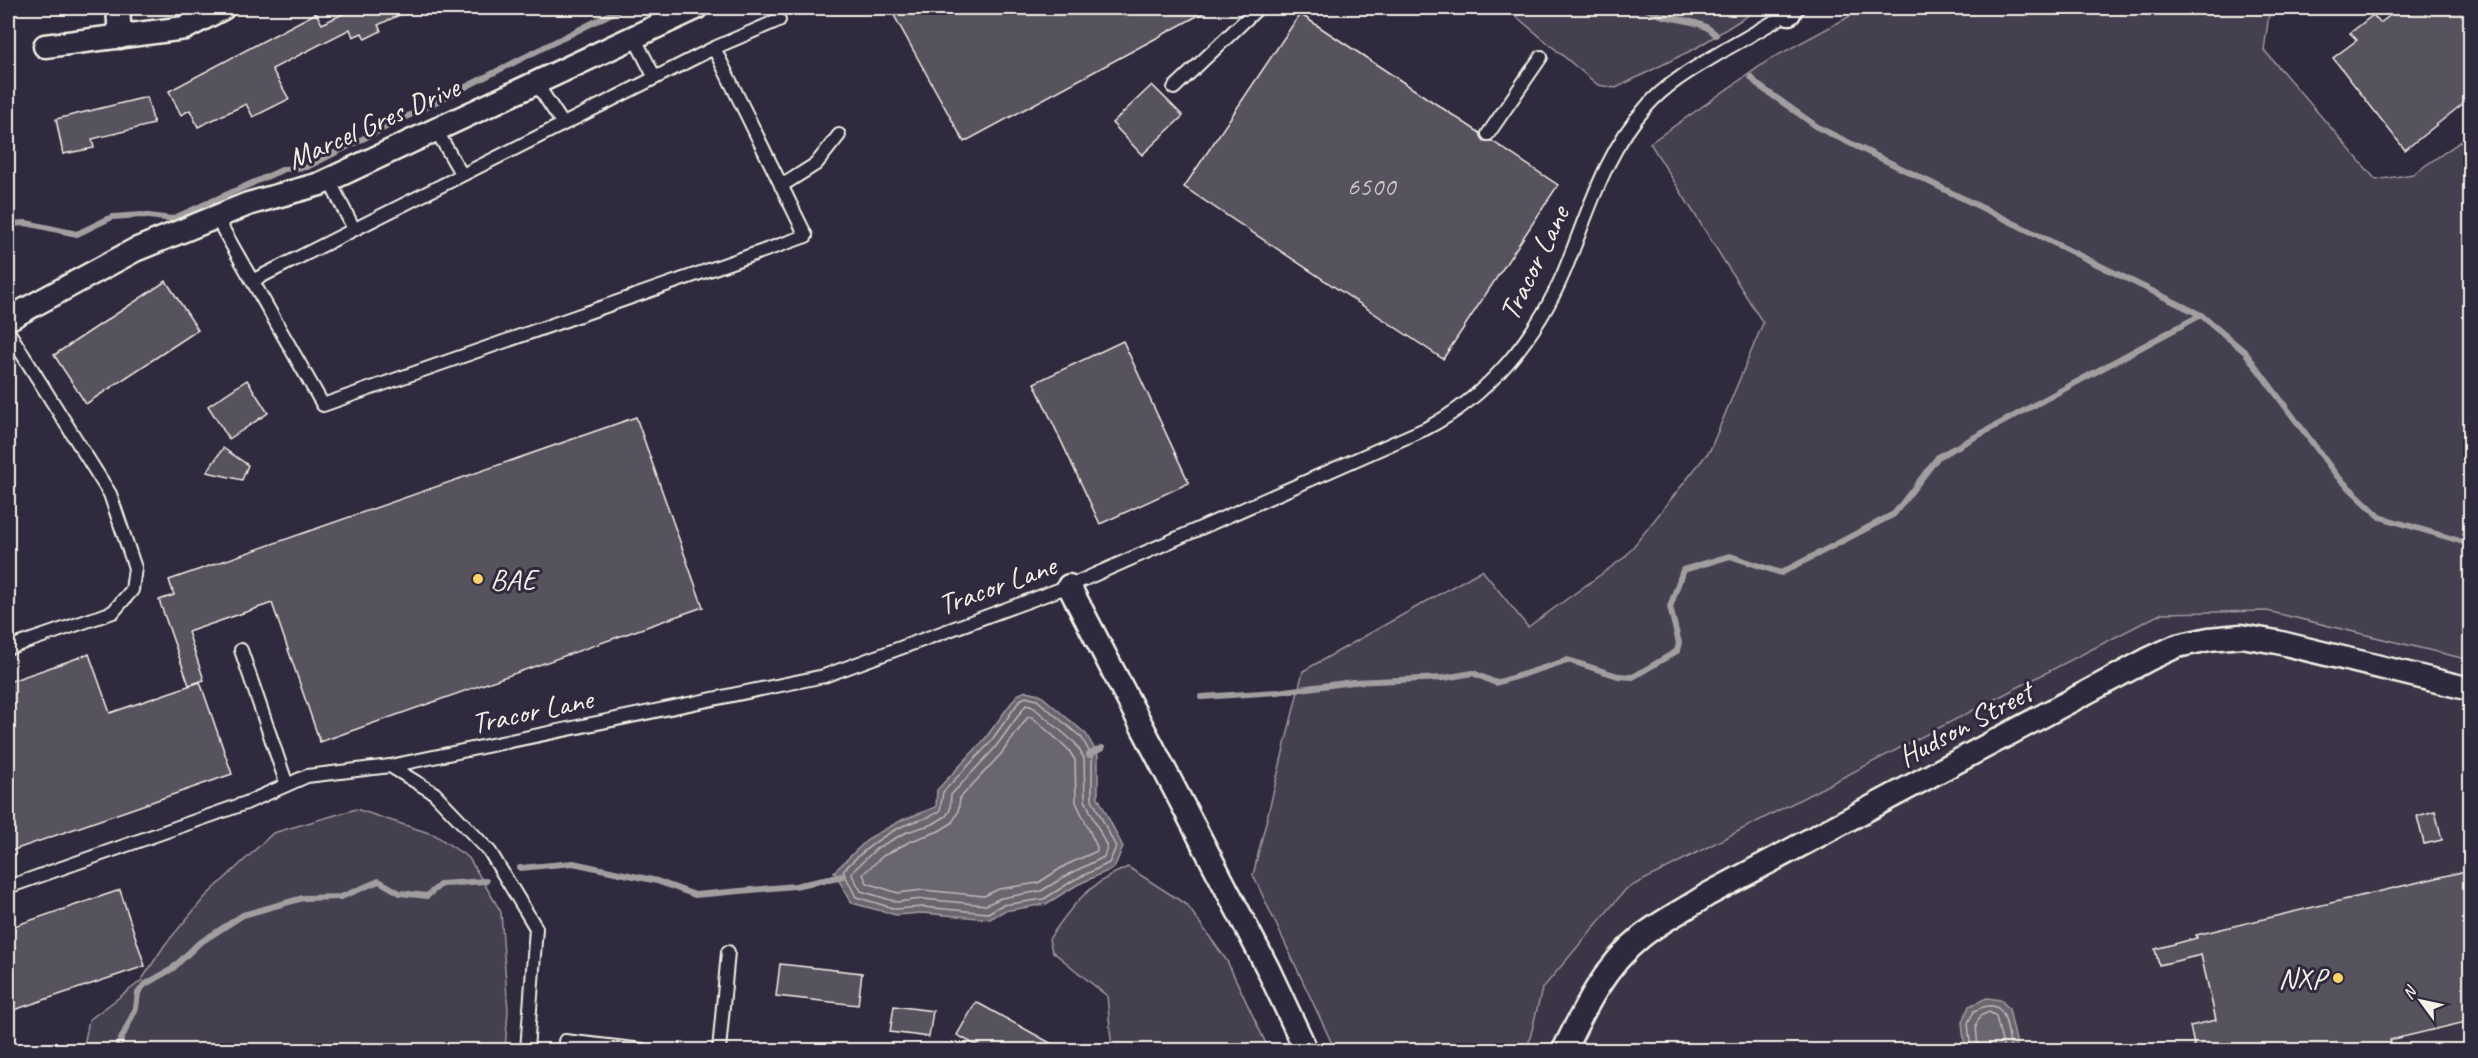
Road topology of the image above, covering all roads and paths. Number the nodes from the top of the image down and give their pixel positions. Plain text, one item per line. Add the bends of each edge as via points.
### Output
1 (118, 8) edge
2 (223, 8) edge
3 (696, 8) edge
4 (1258, 8) edge
5 (1791, 9) edge
6 (779, 20) dead end
7 (120, 37) junction
8 (634, 37) junction
9 (45, 46) dead end
10 (714, 48) junction
11 (1541, 57) dead end
12 (655, 78) junction
13 (536, 83) junction
14 (1174, 88) dead end
15 (563, 124) junction
16 (436, 130) junction
17 (1488, 134) dead end
18 (839, 135) dead end
19 (462, 175) junction
20 (329, 180) junction
21 (781, 186) junction
22 (216, 217) junction
23 (354, 230) junction
24 (252, 281) junction
25 (8, 319) edge
26 (8, 331) edge
27 (1069, 586) junction
28 (8, 648) edge
29 (241, 650) dead end
30 (2470, 689) edge
31 (390, 766) junction
32 (287, 785) junction
33 (8, 888) edge
34 (728, 952) dead end
35 (564, 1041) dead end
36 (526, 1050) edge
37 (643, 1050) edge
38 (719, 1050) edge
39 (1306, 1050) edge
40 (1564, 1050) edge

1 - 7 street
2 - 7 street via 185,28
3 - 8 street, Marcel Gres Drive
4 - 14 lane
5 - 27 lane, Tracor Lane via 1682,75 1647,105 1604,171 1564,274 1543,315 1497,375 1468,401 1425,429
6 - 10 lane
7 - 9 street
8 - 12 lane
8 - 13 street, Marcel Gres Drive
10 - 12 lane
10 - 21 lane
11 - 17 lane
12 - 15 lane
13 - 15 lane
13 - 16 street, Marcel Gres Drive
15 - 19 lane
16 - 19 lane
16 - 20 street, Marcel Gres Drive
18 - 21 lane via 816,164
19 - 23 lane
20 - 22 street, Marcel Gres Drive
20 - 23 lane
21 - 24 lane via 806,236 323,405
22 - 24 lane
22 - 25 street, Marcel Gres Drive via 135,250
23 - 24 lane
26 - 28 lane via 110,494 135,568 132,590 113,612
27 - 31 lane, Tracor Lane via 824,676
27 - 39 street
29 - 32 lane
30 - 40 street, Hudson Street via 2241,636 2177,646 1707,896 1641,937 1614,963 1588,1001
31 - 32 lane, Tracor Lane via 307,776
31 - 36 lane via 434,793 490,852 536,928
32 - 33 lane, Tracor Lane
34 - 38 lane
35 - 37 lane

